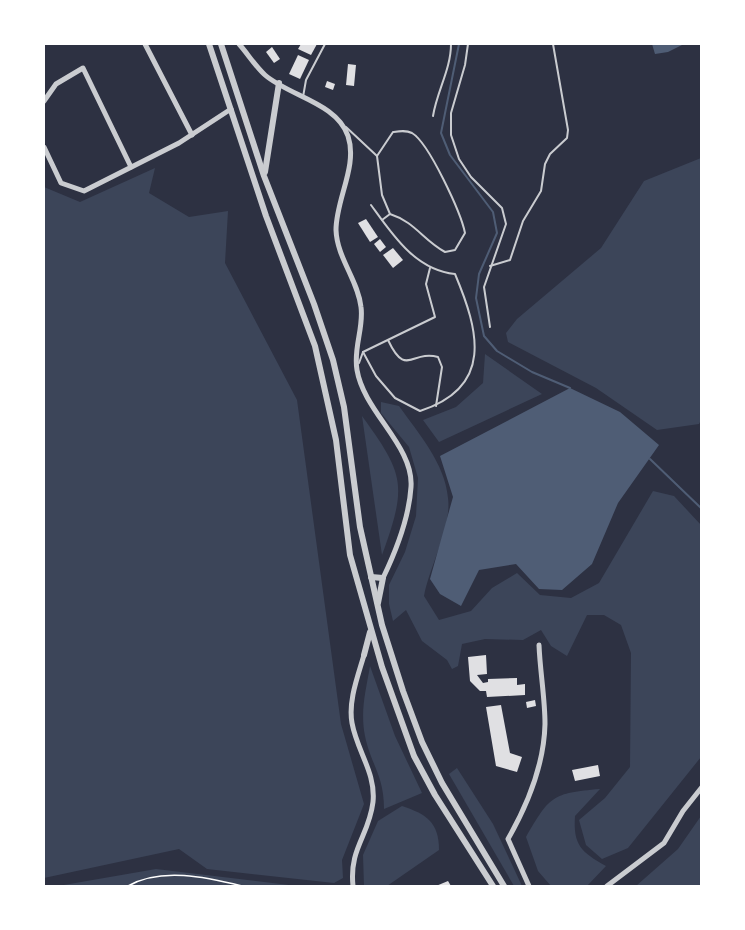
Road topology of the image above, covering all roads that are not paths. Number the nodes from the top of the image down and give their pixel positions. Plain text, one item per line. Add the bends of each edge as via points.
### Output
1 (145, 44) edge
2 (209, 44) edge
3 (221, 44) edge
4 (239, 44) edge
5 (325, 44) edge
6 (451, 44) edge
7 (468, 44) edge
8 (553, 44) edge
9 (279, 83) junction
10 (303, 97) junction
11 (44, 101) edge
12 (231, 109) junction
13 (433, 116) dead end
14 (342, 123) junction
15 (192, 135) junction
16 (44, 147) edge
17 (378, 156) junction
18 (131, 167) junction
19 (264, 176) junction
20 (370, 205) dead end
21 (390, 214) junction
22 (382, 220) junction
23 (490, 266) junction
24 (430, 268) junction
25 (490, 327) dead end
26 (388, 340) junction
27 (363, 352) junction
28 (356, 368) junction
29 (436, 406) junction
30 (371, 577) junction
31 (383, 578) junction
32 (377, 605) junction
33 (370, 630) junction
34 (539, 645) dead end
35 (377, 651) junction
36 (364, 655) junction
37 (702, 787) edge
38 (353, 886) edge
39 (493, 886) edge
40 (504, 886) edge
41 (529, 886) edge
42 (607, 886) edge

1 - 15 street
2 - 12 street
3 - 19 street
4 - 9 street via 266,75
5 - 10 lane via 306,80
6 - 13 lane
7 - 23 lane via 451,113 451,135 459,159 471,177 502,208 506,224
8 - 23 lane via 567,138 545,164 541,191 523,222 510,260
9 - 10 street
9 - 19 street
10 - 14 street
11 - 18 street via 56,84 83,68
12 - 15 street
12 - 33 street via 315,346 334,430 350,555
14 - 17 lane
14 - 28 street via 350,150 336,227 338,245 361,307
15 - 18 street
16 - 18 street via 61,183 84,191
17 - 21 lane via 381,187
17 - 21 lane via 393,132 413,134 454,201 465,233 454,250 445,252 411,223
19 - 30 street via 333,360
20 - 22 lane
21 - 22 lane
22 - 24 lane via 400,245
23 - 25 lane via 484,287
24 - 26 lane via 426,284 435,317
24 - 29 lane via 455,274 470,312 477,348 472,369 459,390
26 - 27 lane
26 - 29 lane via 395,356 402,361 438,357 442,367
27 - 28 lane
27 - 29 lane via 376,376 395,398 420,411
28 - 31 street via 368,402 405,459 412,486 401,534
30 - 31 street
30 - 32 street
31 - 32 street
32 - 40 street via 422,742
33 - 35 street
33 - 36 street
34 - 41 street via 545,724 539,767 534,787 508,839
35 - 36 street
35 - 39 street via 414,756
36 - 38 street via 351,721 374,787 371,814 352,859
37 - 42 street via 664,843

